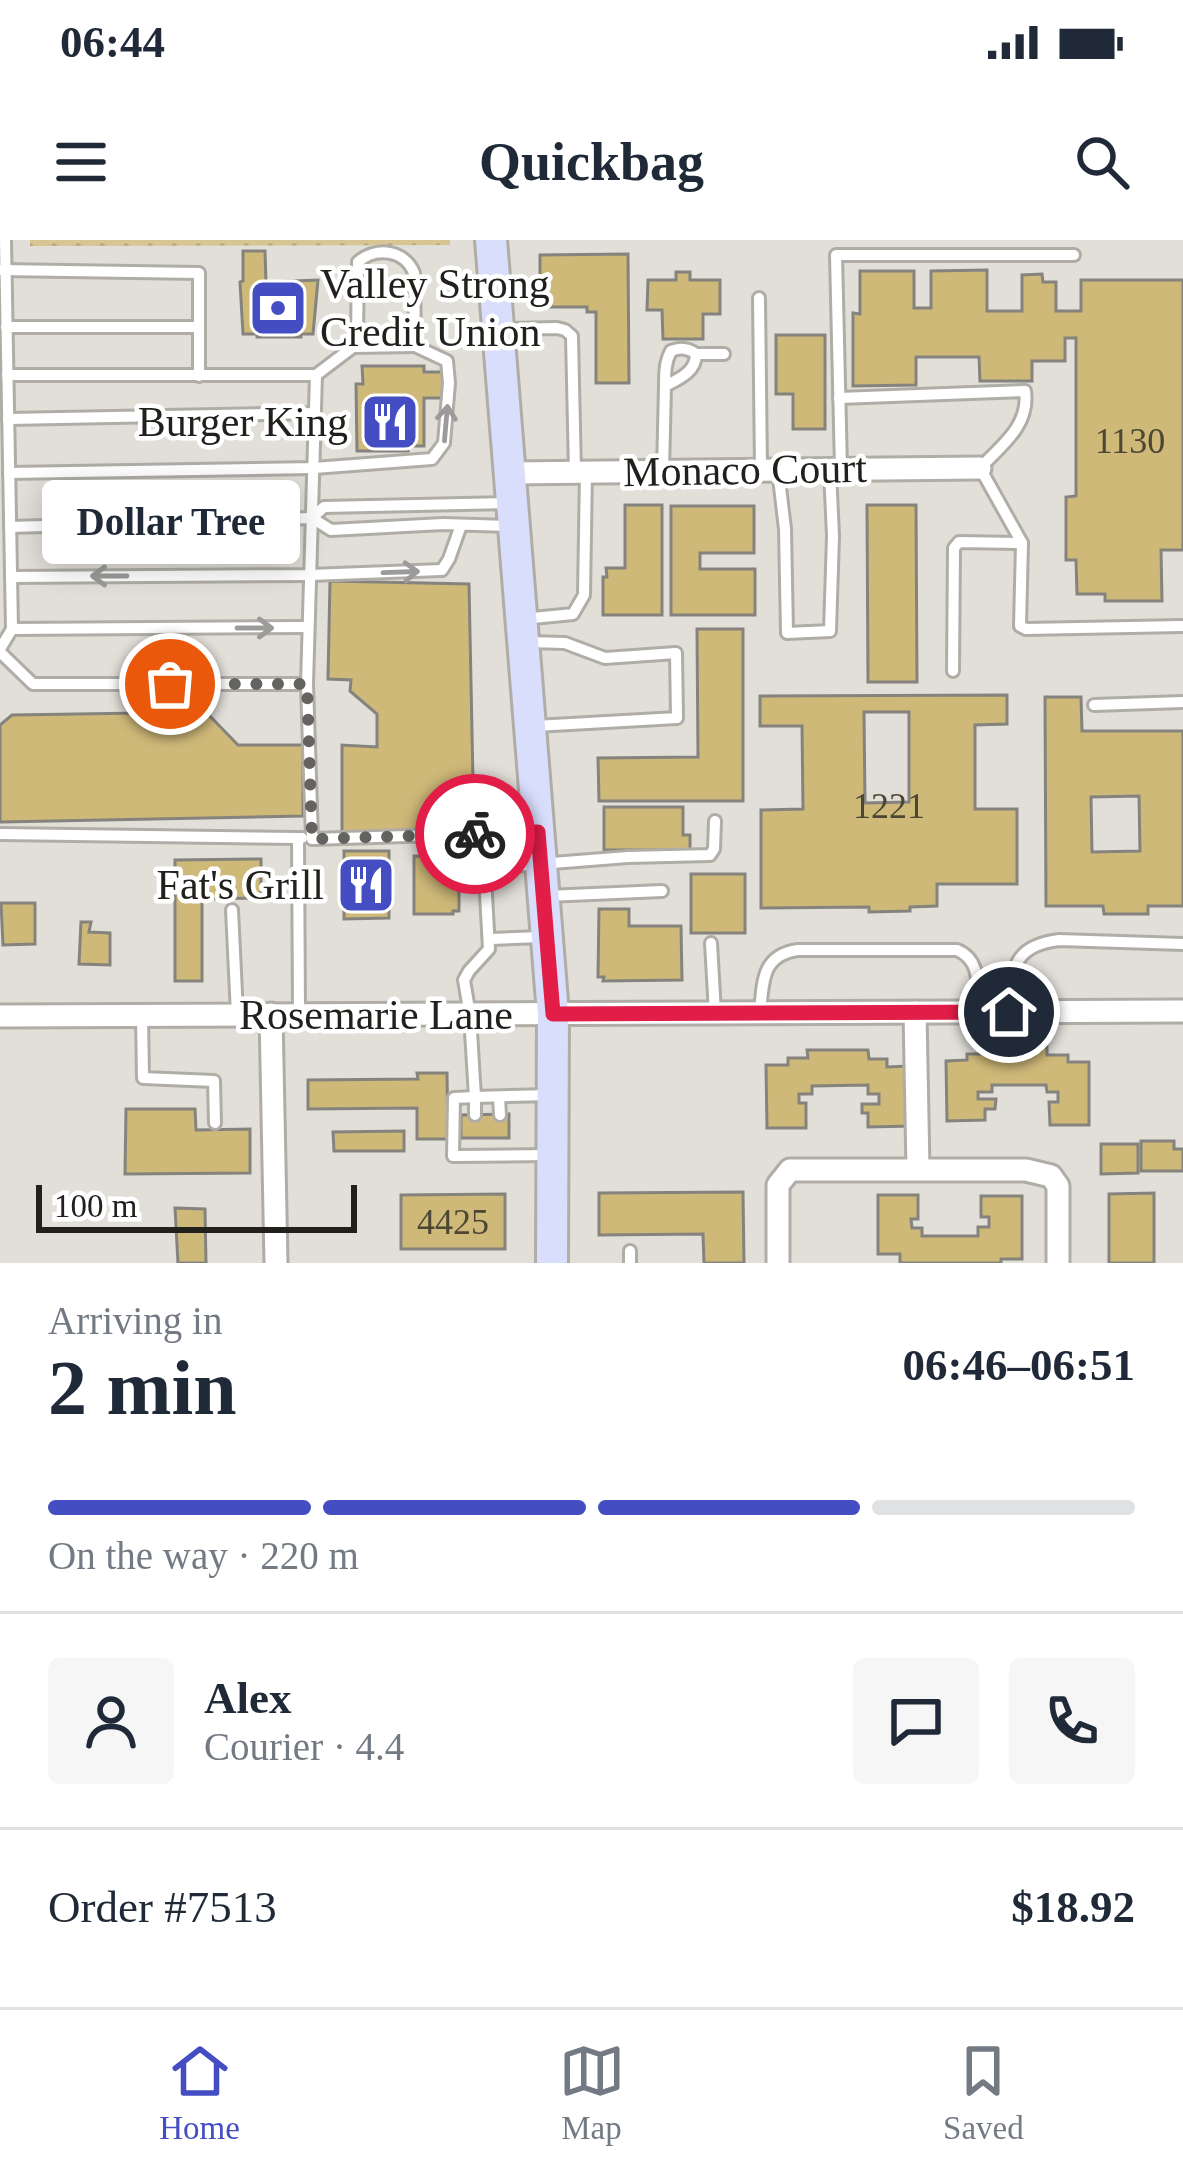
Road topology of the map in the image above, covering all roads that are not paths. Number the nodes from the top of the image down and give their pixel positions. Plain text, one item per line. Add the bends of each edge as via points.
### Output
1 (5, 240) edge
2 (491, 240) edge
3 (1074, 255) dead end
4 (3, 270) edge
5 (759, 298) dead end
6 (6, 327) junction
7 (199, 327) junction
8 (498, 329) junction
9 (415, 346) junction
10 (353, 347) junction
11 (697, 354) junction
12 (724, 354) dead end
13 (7, 375) junction
14 (316, 375) junction
15 (199, 376) junction
16 (665, 386) junction
17 (839, 398) junction
18 (315, 413) junction
19 (8, 419) junction
20 (314, 468) junction
21 (980, 468) junction
22 (769, 470) junction
23 (836, 470) junction
24 (663, 471) junction
25 (581, 472) junction
26 (9, 473) junction
27 (512, 501) junction
28 (312, 518) junction
29 (461, 525) junction
30 (10, 527) junction
31 (1022, 543) junction
32 (310, 574) junction
33 (11, 577) junction
34 (1182, 626) edge
35 (308, 627) junction
36 (12, 629) junction
37 (523, 630) junction
38 (0, 650) edge
39 (953, 671) dead end
40 (307, 684) junction
41 (1183, 702) edge
42 (1094, 705) dead end
43 (530, 726) junction
44 (715, 820) dead end
45 (0, 834) edge
46 (305, 839) junction
47 (540, 847) junction
48 (662, 891) dead end
49 (544, 896) junction
50 (232, 910) dead end
51 (547, 937) junction
52 (490, 939) junction
53 (711, 943) dead end
54 (1183, 944) edge
55 (1183, 1011) edge
56 (915, 1012) junction
57 (979, 1012) junction
58 (1009, 1012) junction
59 (716, 1013) junction
60 (760, 1013) junction
61 (271, 1014) junction
62 (299, 1014) junction
63 (553, 1014) junction
64 (142, 1015) junction
65 (237, 1015) junction
66 (470, 1015) junction
67 (0, 1016) edge
68 (552, 1095) junction
69 (475, 1097) junction
70 (499, 1097) junction
71 (475, 1115) dead end
72 (500, 1115) dead end
73 (215, 1124) dead end
74 (476, 1138) dead end
75 (500, 1138) dead end
76 (502, 1155) junction
77 (552, 1155) junction
78 (477, 1156) junction
79 (918, 1168) junction
80 (276, 1263) edge
81 (552, 1263) edge
82 (778, 1263) edge
83 (1058, 1263) edge

1 - 4 lane
2 - 8 main road
3 - 17 lane via 836,255
4 - 6 lane
4 - 7 lane via 199,273
5 - 22 lane
6 - 7 lane
6 - 13 lane
7 - 15 lane
8 - 25 lane via 557,328 572,336
8 - 27 main road
9 - 10 lane
9 - 10 lane via 412,265 400,254 371,253 358,262
20 -> 9 lane via 432,459 444,443 447,361
10 - 14 lane
11 - 12 lane
11 - 16 lane via 691,369
11 - 16 lane via 671,350
13 - 15 lane
13 - 19 lane
14 - 15 lane
14 - 18 lane
16 - 24 lane
17 - 21 lane via 1025,391 1020,427
17 - 23 lane
18 - 19 lane
18 - 20 lane
19 - 26 lane
20 - 26 lane
20 - 28 lane
21 - 23 street, Monaco Court
21 - 31 lane
22 - 23 street, Monaco Court
22 - 23 lane via 785,529 787,633 830,631
22 - 24 street, Monaco Court
24 - 25 street, Monaco Court
25 - 27 street, Monaco Court
25 - 37 lane via 584,595 573,614
26 - 30 lane
27 - 28 lane via 324,507
27 - 29 lane
27 - 37 main road
28 - 29 lane via 331,530
28 - 30 lane
28 - 32 lane
32 -> 29 lane via 442,570
30 - 33 lane
31 - 34 lane via 1020,626
31 - 39 lane via 954,548
32 -> 33 lane
32 - 35 lane
33 - 36 lane
36 -> 35 lane
35 - 40 lane
36 - 38 lane
37 - 43 main road
37 - 43 lane via 605,658 676,653 677,718
38 - 40 lane via 33,685
40 - 46 lane
41 - 42 lane
43 - 47 main road
44 - 47 lane via 710,855
45 - 46 lane
46 - 47 lane
46 - 62 lane
47 - 49 main road
47 - 52 lane via 489,868
48 - 49 lane
49 - 51 main road
50 - 65 lane
51 - 52 lane
51 - 63 main road
52 - 66 lane via 464,980
53 - 59 lane
54 - 58 lane via 1039,943 1018,958
55 - 58 street, Rosemarie Lane
56 - 57 street, Rosemarie Lane
56 - 60 street, Rosemarie Lane
56 - 79 street
57 - 58 street, Rosemarie Lane
57 - 60 lane via 976,966 949,949 777,956
59 - 60 street, Rosemarie Lane
59 - 63 street, Rosemarie Lane
61 - 62 street, Rosemarie Lane
61 - 65 street, Rosemarie Lane
61 - 80 street
62 - 66 street, Rosemarie Lane
63 - 66 street, Rosemarie Lane
63 - 68 main road
64 - 65 street, Rosemarie Lane
64 - 67 street, Rosemarie Lane
64 - 73 lane via 143,1078 214,1081
66 - 69 lane
68 - 70 lane
68 - 77 main road
69 - 70 lane
69 - 71 lane
69 - 78 lane via 454,1097 453,1156
70 - 72 lane
74 - 78 lane
75 - 76 lane
76 - 77 lane
76 - 78 lane
77 - 81 main road
79 - 82 street via 790,1170 778,1185
79 - 83 street via 1041,1171 1056,1179

